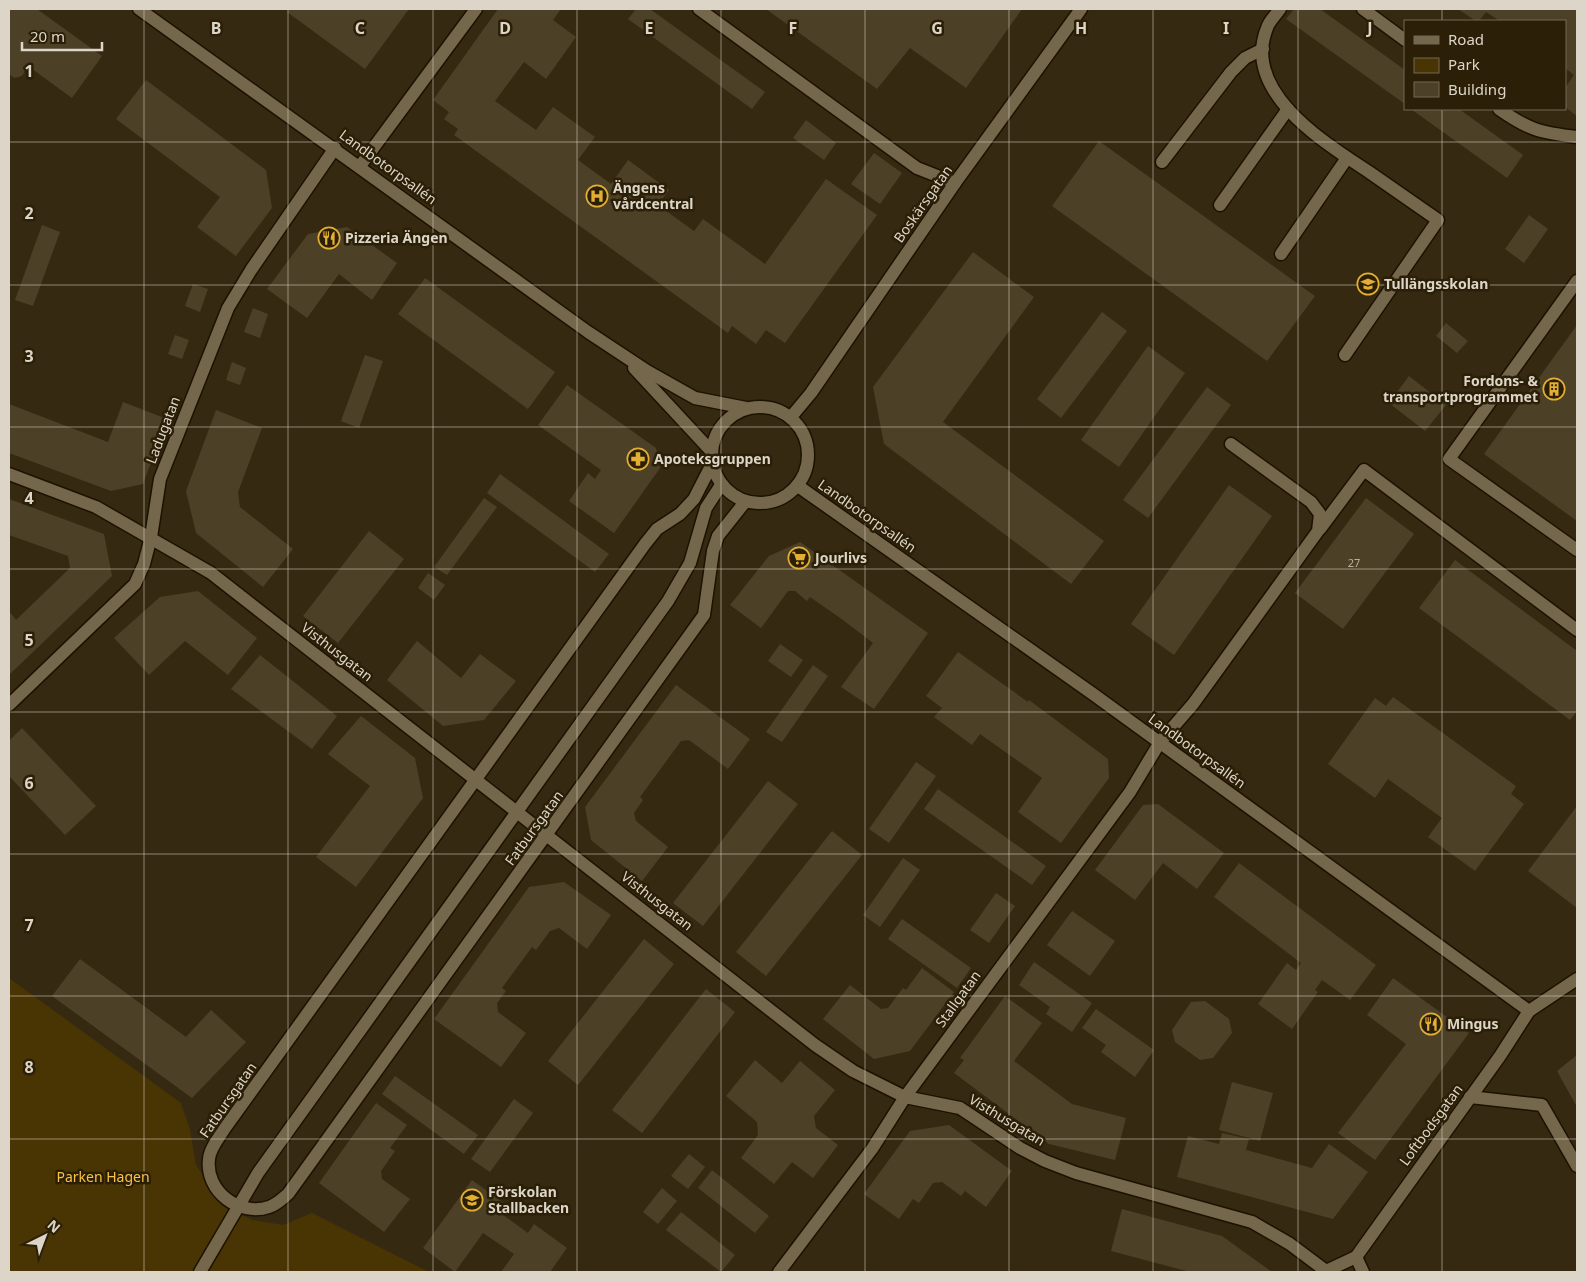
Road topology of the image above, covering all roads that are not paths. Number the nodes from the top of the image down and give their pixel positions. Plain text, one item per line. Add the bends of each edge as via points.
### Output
1 (139, 9) edge
2 (476, 9) edge
3 (699, 9) edge
4 (1081, 9) edge
5 (1280, 9) edge
6 (1363, 9) edge
7 (1404, 39) edge
8 (1263, 49) junction
9 (1288, 109) junction
10 (1501, 110) edge
11 (1577, 137) edge
12 (335, 148) junction
13 (1347, 158) junction
14 (1162, 162) dead end
15 (360, 166) junction
16 (955, 183) junction
17 (1220, 205) dead end
18 (1281, 254) dead end
19 (1577, 280) edge
20 (618, 352) junction
21 (1345, 355) dead end
22 (746, 408) junction
23 (791, 417) junction
24 (1231, 444) dead end
25 (711, 458) junction
26 (9, 474) edge
27 (721, 485) junction
28 (798, 486) junction
29 (745, 502) junction
30 (1318, 530) junction
31 (151, 537) junction
32 (716, 543) junction
33 (694, 550) junction
34 (1577, 550) edge
35 (1577, 630) edge
36 (9, 705) edge
37 (1160, 742) junction
38 (476, 778) junction
39 (518, 811) junction
40 (548, 834) junction
41 (1577, 979) edge
42 (1529, 1010) junction
43 (1470, 1097) junction
44 (905, 1098) junction
45 (1577, 1166) edge
46 (238, 1206) junction
47 (1356, 1257) junction
48 (1325, 1271) edge
49 (200, 1272) edge
50 (779, 1272) edge
51 (1363, 1272) edge

1 - 12 street, Landbotorpsallén
2 - 15 street
3 - 16 street via 917,168
4 - 16 street, Boskärsgatan
5 - 8 street via 1267,27
6 - 7 street
8 - 9 street via 1266,73
8 - 14 street via 1245,58 1231,72
9 - 13 street via 1323,142
9 - 17 street
10 - 11 street via 1545,134
12 - 15 street, Landbotorpsallén
12 - 31 street, Ladugatan via 228,308 160,479
13 - 18 street
13 - 21 street via 1438,220
15 - 20 street, Landbotorpsallén
16 - 23 street, Boskärsgatan via 811,393
19 - 34 street via 1449,459
20 - 22 street, Landbotorpsallén via 695,398
20 - 25 street, Landbotorpsallén
22 - 23 street via 777,409
22 - 25 street via 721,424 714,437
23 - 28 street via 803,432 809,450 807,469
24 - 30 street via 1311,502 1320,514
25 - 27 street
25 - 38 street, Fatbursgatan via 694,499 680,514 657,529 645,544
26 - 31 street, Visthusgatan via 96,506
27 - 29 street
27 - 33 street via 706,508
28 - 29 street via 783,498 764,504
28 - 37 street, Landbotorpsallén
29 - 32 street, Fatbursgatan
30 - 35 street, Stallgatan via 1364,470
30 - 37 street, Stallgatan via 1193,704
31 - 36 street, Ladugatan via 135,584
31 - 38 street, Visthusgatan via 211,572
32 - 33 street
32 - 40 street, Fatbursgatan via 704,616
33 - 39 street via 668,601
37 - 42 street, Landbotorpsallén
37 - 44 street, Stallgatan via 1130,792
38 - 39 street, Visthusgatan
38 - 46 street, Fatbursgatan via 212,1149 210,1170 216,1188
39 - 40 street, Visthusgatan
39 - 46 street via 258,1173
40 - 44 street, Visthusgatan via 815,1045 853,1072
40 - 46 street, Fatbursgatan via 288,1194 268,1208
41 - 42 street
42 - 43 street, Loftbodsgatan
43 - 45 street via 1542,1105
43 - 47 street, Loftbodsgatan
44 - 48 street, Visthusgatan via 960,1108 1020,1148 1076,1173 1252,1222 1290,1244
44 - 50 street, Stallgatan via 872,1149
46 - 49 street
47 - 48 street, Loftbodsgatan
47 - 51 street

